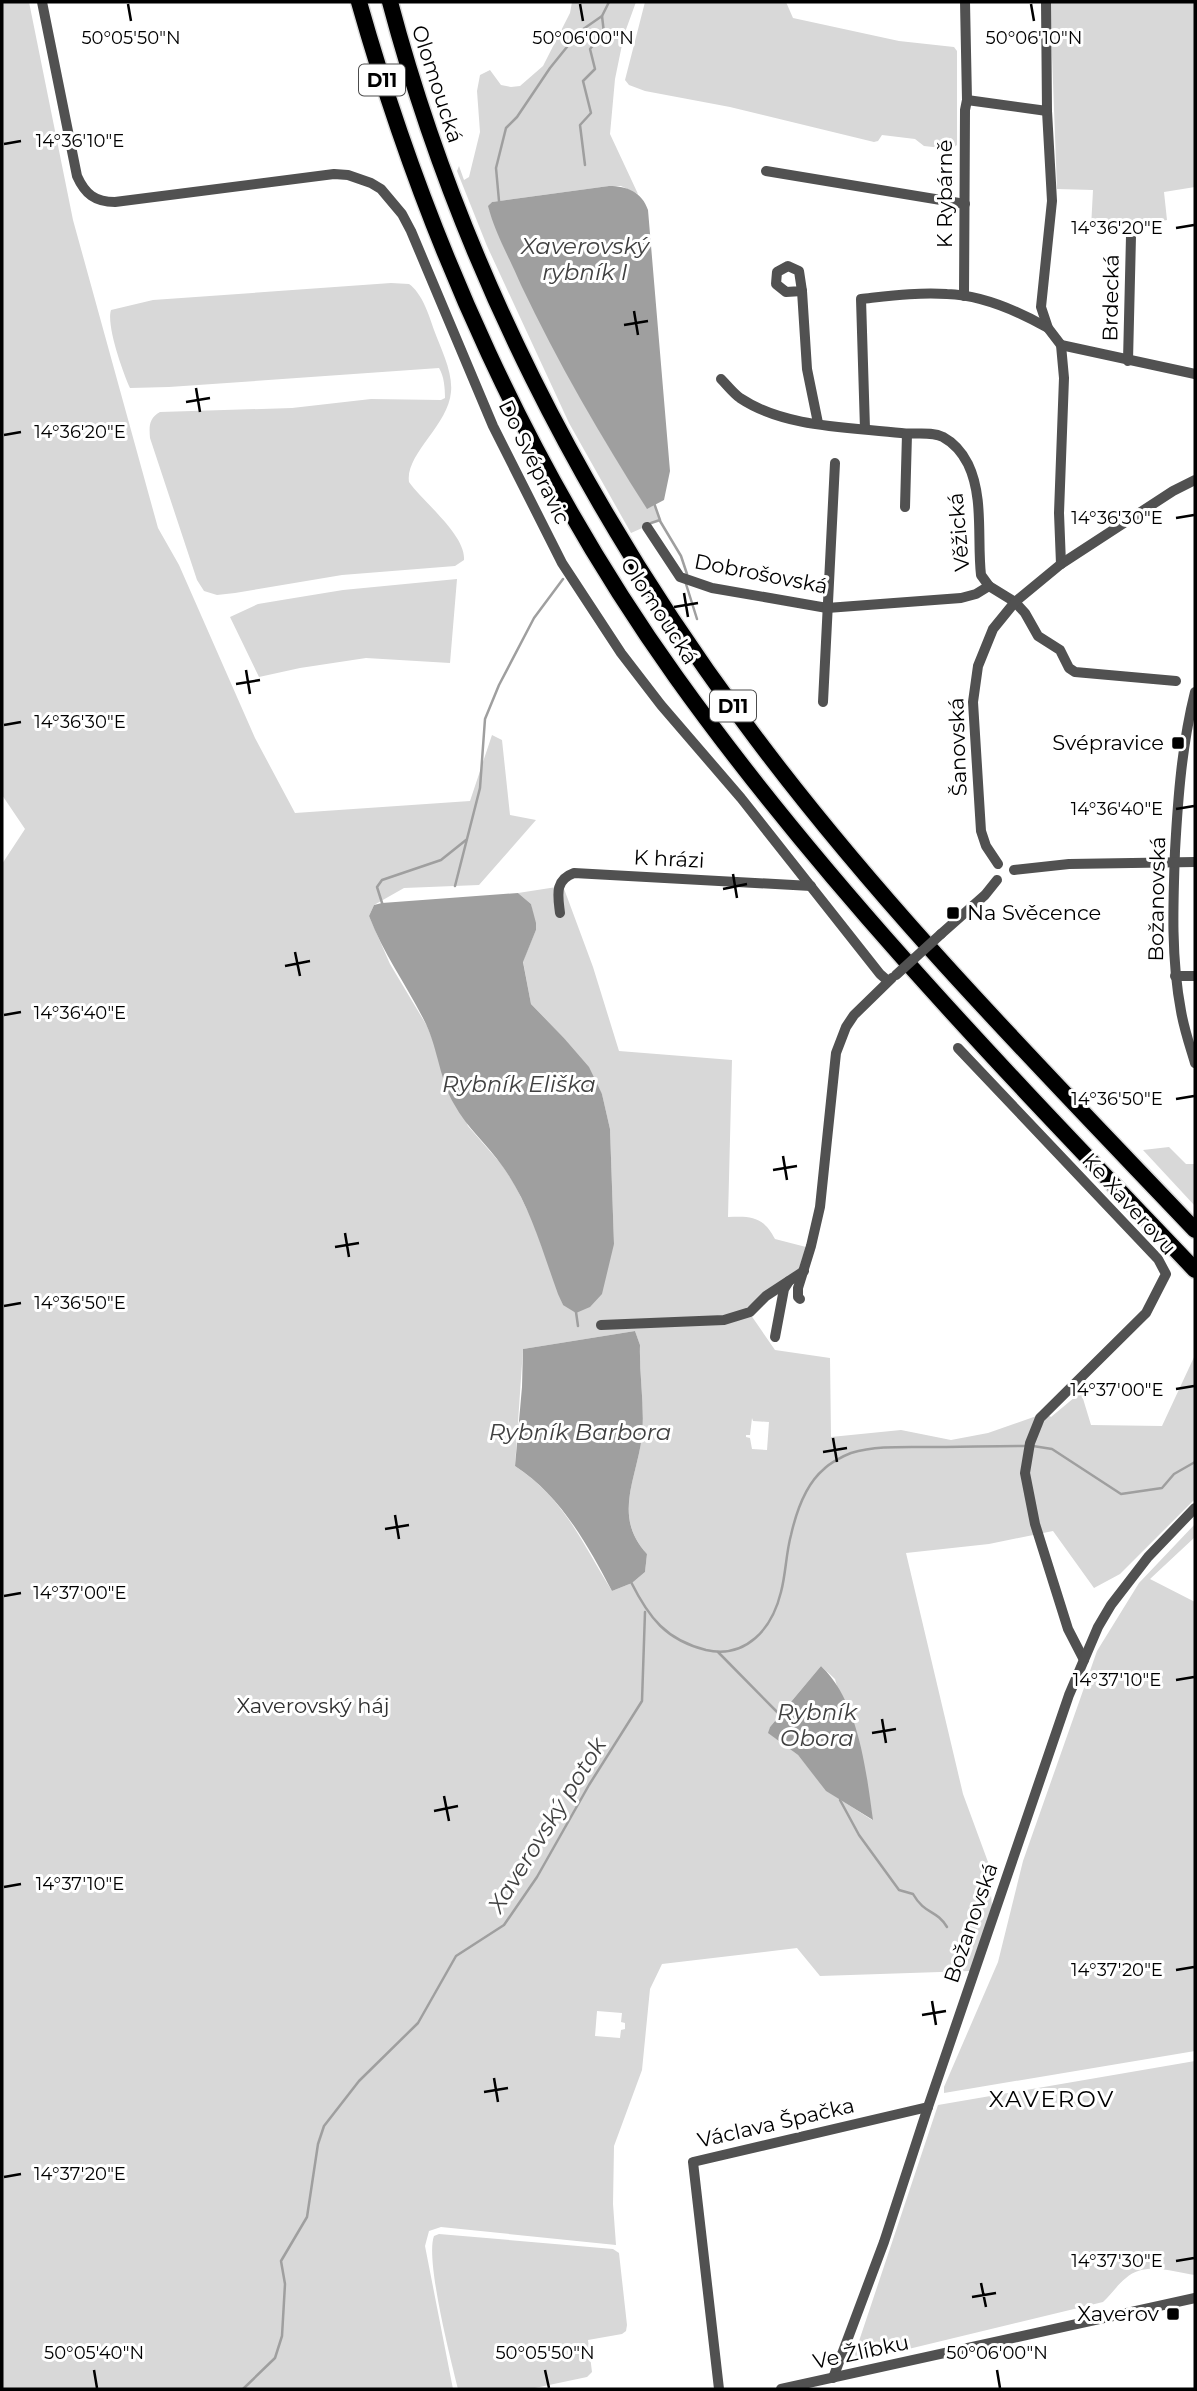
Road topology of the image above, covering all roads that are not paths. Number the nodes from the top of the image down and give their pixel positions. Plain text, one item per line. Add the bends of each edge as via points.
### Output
1 (41, 2) edge
2 (359, 2) edge
3 (390, 2) edge
4 (965, 2) edge
5 (1046, 2) edge
6 (967, 100) junction
7 (1047, 111) junction
8 (766, 171) dead end
9 (965, 204) junction
10 (1131, 236) dead end
11 (802, 291) dead end
12 (964, 296) junction
13 (1048, 328) junction
14 (1061, 345) junction
15 (1128, 361) junction
16 (1195, 374) edge
17 (721, 379) dead end
18 (818, 423) junction
19 (865, 429) junction
20 (907, 434) junction
21 (835, 463) dead end
22 (1195, 480) edge
23 (905, 507) dead end
24 (647, 527) dead end
25 (1062, 564) junction
26 (989, 586) junction
27 (1015, 602) junction
28 (827, 608) junction
29 (1176, 681) dead end
30 (1195, 692) edge
31 (823, 702) dead end
32 (1195, 862) edge
33 (998, 863) junction
34 (1175, 863) junction
35 (1014, 870) junction
36 (997, 880) junction
37 (811, 886) junction
38 (560, 913) dead end
39 (1175, 976) junction
40 (1195, 976) edge
41 (892, 978) junction
42 (958, 1048) dead end
43 (1195, 1063) edge
44 (1195, 1230) edge
45 (1195, 1270) edge
46 (804, 1271) junction
47 (790, 1279) junction
48 (800, 1299) dead end
49 (601, 1325) dead end
50 (775, 1337) dead end
51 (1195, 1508) edge
52 (1084, 1660) junction
53 (928, 2107) junction
54 (1195, 2298) edge
55 (833, 2378) junction
56 (719, 2389) edge
57 (781, 2389) edge

1 - 37 street, Do Svépravic via 78,176 87,194 106,202 318,174 348,175 381,189 411,232 493,426 562,564 629,663
2 - 45 highway, Olomoucká / D11 via 408,158 472,318 578,523 667,664 760,789 856,905
3 - 44 highway, Olomoucká / D11 via 433,145 498,306 545,404 647,581 744,722 876,886
4 - 6 street, K Rybárně
5 - 7 street
6 - 7 street
6 - 9 street, K Rybárně
7 - 13 street via 1052,201 1041,307
8 - 9 street
9 - 12 street, K Rybárně
10 - 15 street, Brdecká
11 - 18 street via 807,369
12 - 13 street via 1019,311
12 - 19 street via 861,299
13 - 14 street
14 - 15 street
14 - 25 street
15 - 16 street
17 - 18 street, Věžická via 757,407
18 - 19 street, Věžická
19 - 20 street, Věžická
20 - 23 street
20 - 26 street, Věžická via 941,436 965,458 976,494 981,575
21 - 28 street
22 - 25 street, Šanovská
24 - 28 street, Dobrošovská via 680,577 712,588
25 - 27 street, Šanovská
26 - 27 street
26 - 28 street, Dobrošovská via 961,598
27 - 29 street via 1038,636 1060,650 1074,672
27 - 33 street, Šanovská via 993,629 978,666 973,702 981,831
28 - 31 street
30 - 34 street, Božanovská via 1182,755
32 - 34 street
33 - 35 street via 1009,863
33 - 36 street via 993,873
34 - 35 street via 1069,864
34 - 39 street, Božanovská
35 - 36 street via 1009,881
36 - 41 street, bridge
37 - 38 street, K hrázi via 574,873 557,890
37 - 41 street, Do Svépravic via 880,974
39 - 40 street
39 - 43 street, Božanovská
41 - 46 street via 854,1015 836,1053 820,1208
42 - 52 street, Ke Xaverovu via 1158,1259 1166,1274 1146,1313 1040,1418 1029,1446 1026,1473 1035,1524 1068,1629
46 - 47 street
46 - 48 street via 797,1294
47 - 49 street via 750,1312 724,1320
47 - 50 street
51 - 52 street, Božanovská via 1125,1584
52 - 53 street, Božanovská
53 - 55 street, Božanovská
53 - 56 street, Václava Špačka via 693,2162
54 - 55 street, Ve Žlíbku
55 - 57 street, Ve Žlíbku

